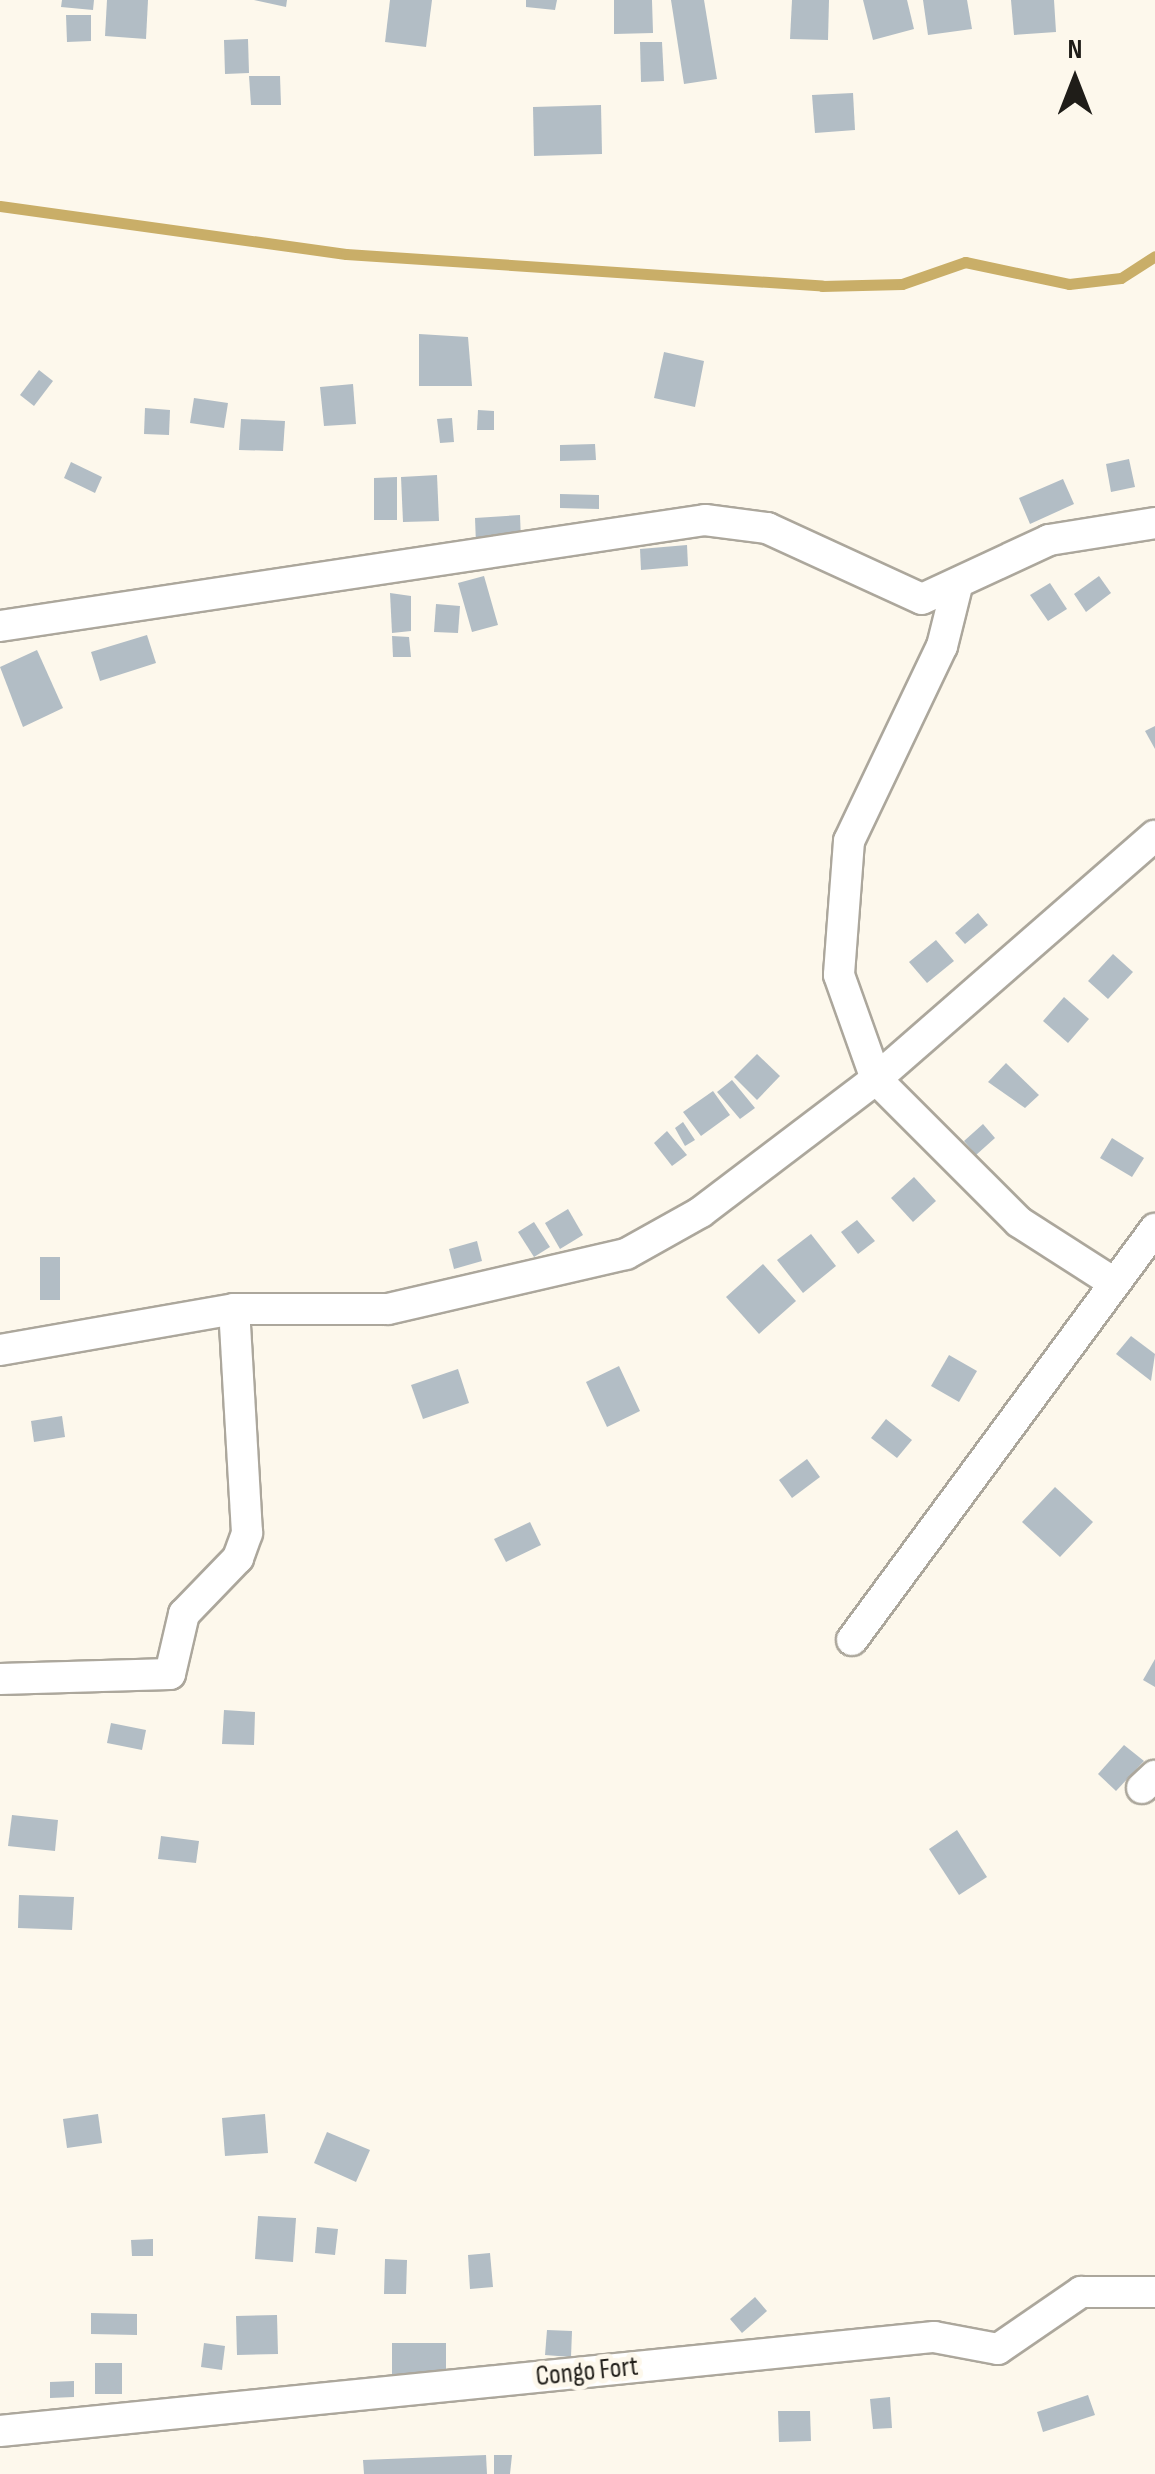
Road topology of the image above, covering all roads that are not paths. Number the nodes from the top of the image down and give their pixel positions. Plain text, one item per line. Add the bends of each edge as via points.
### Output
1 (1155, 522) edge
2 (956, 590) junction
3 (3, 617) edge
4 (1155, 836) edge
5 (876, 1079) junction
6 (1155, 1229) edge
7 (1111, 1281) junction
8 (234, 1308) junction
9 (0, 1350) edge
10 (852, 1640) dead end
11 (0, 1679) edge
12 (1155, 2292) edge
13 (0, 2431) edge

1 - 2 street via 1049,540
2 - 3 street via 922,599 890,592 767,528 705,520
2 - 5 street via 942,646 848,841 839,900 839,975
4 - 5 street
5 - 7 street via 1019,1222
5 - 8 street via 701,1212 626,1254 388,1308
6 - 7 street
7 - 10 street
8 - 9 street
8 - 11 street via 247,1533 238,1558 184,1614 170,1674
12 - 13 street, Congo Fort via 1081,2292 998,2349 934,2337

